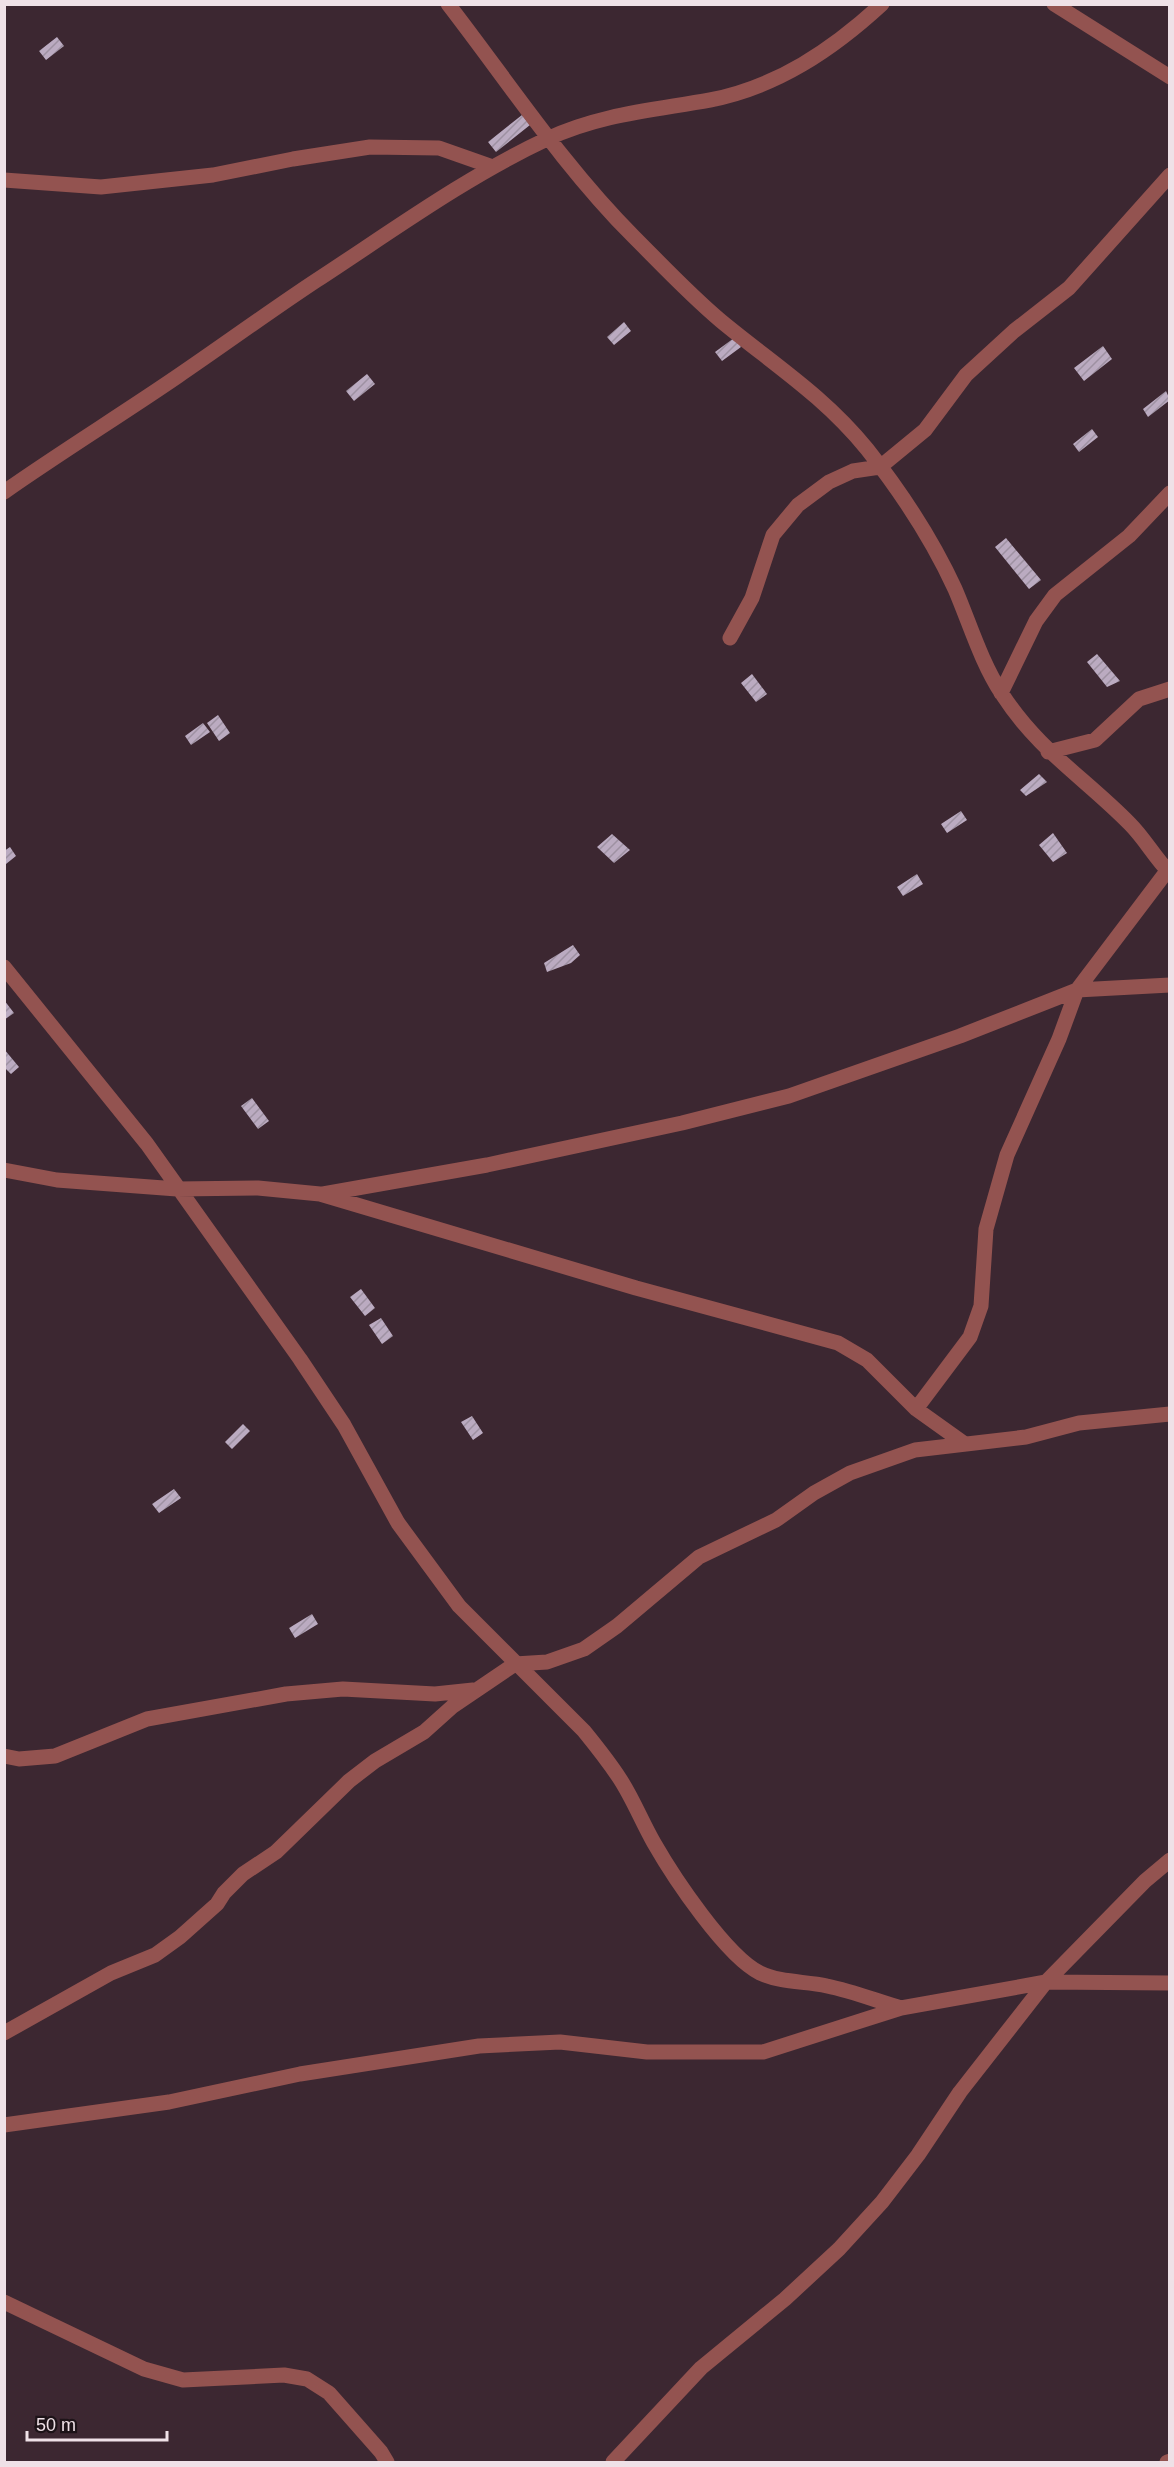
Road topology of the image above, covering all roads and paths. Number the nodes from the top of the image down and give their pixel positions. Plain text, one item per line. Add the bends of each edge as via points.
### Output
1 (448, 4) edge
2 (882, 4) edge
3 (1054, 4) edge
4 (1170, 76) edge
5 (549, 137) junction
6 (493, 167) junction
7 (1170, 175) edge
8 (4, 180) edge
9 (880, 467) junction
10 (4, 492) edge
11 (1170, 493) edge
12 (730, 638) dead end
13 (1170, 689) edge
14 (1001, 693) junction
15 (1048, 752) junction
16 (1169, 870) edge
17 (4, 967) edge
18 (1170, 986) edge
19 (1077, 990) junction
20 (4, 1170) edge
21 (177, 1189) junction
22 (320, 1194) junction
23 (916, 1409) junction
24 (1170, 1414) edge
25 (965, 1444) junction
26 (515, 1664) junction
27 (487, 1684) junction
28 (4, 1756) edge
29 (1170, 1860) edge
30 (1046, 1982) junction
31 (1170, 1983) edge
32 (902, 2008) junction
33 (4, 2033) edge
34 (4, 2125) edge
35 (4, 2302) edge
36 (387, 2463) edge
37 (613, 2463) edge

1 - 5 street
2 - 5 street via 804,65 767,84 712,100 624,113
3 - 4 street
5 - 6 street
5 - 9 street via 632,236 719,319 804,384 845,424
6 - 8 street via 439,148 370,147 213,175 101,187
6 - 10 street
7 - 9 street via 1069,288 966,375 925,430
9 - 12 street via 854,471 798,505 773,535 752,598
9 - 14 street via 930,540
11 - 14 street via 1128,536 1055,595 1036,621
13 - 15 street via 1139,699 1095,740
14 - 15 street
15 - 16 street via 1132,825
16 - 19 street
17 - 21 street via 147,1144
18 - 19 street
19 - 22 street via 789,1096 487,1165
19 - 23 street via 1007,1155 986,1229 981,1306 970,1337
20 - 21 street via 57,1180
21 - 22 street via 258,1188
21 - 26 street via 338,1416 398,1523 459,1606
22 - 23 street via 838,1343 867,1360
23 - 25 street
24 - 25 street via 1079,1423 1026,1437
25 - 26 street via 915,1450 850,1473 776,1520 699,1557 584,1649 547,1662
26 - 27 street
26 - 32 street via 584,1731 602,1754 672,1871 738,1957 778,1980 827,1986
27 - 28 street via 467,1692 435,1694 343,1689 286,1694 147,1719 55,1756
27 - 33 street via 453,1706 424,1732 349,1781 276,1852 243,1875 172,1943
29 - 30 street
30 - 31 street
30 - 32 street
30 - 37 street via 960,2092 882,2202 800,2285 701,2368
32 - 34 street via 763,2052 647,2052 560,2042 478,2046 300,2074 169,2102
35 - 36 street via 144,2369 183,2380 284,2375 307,2379 328,2393

